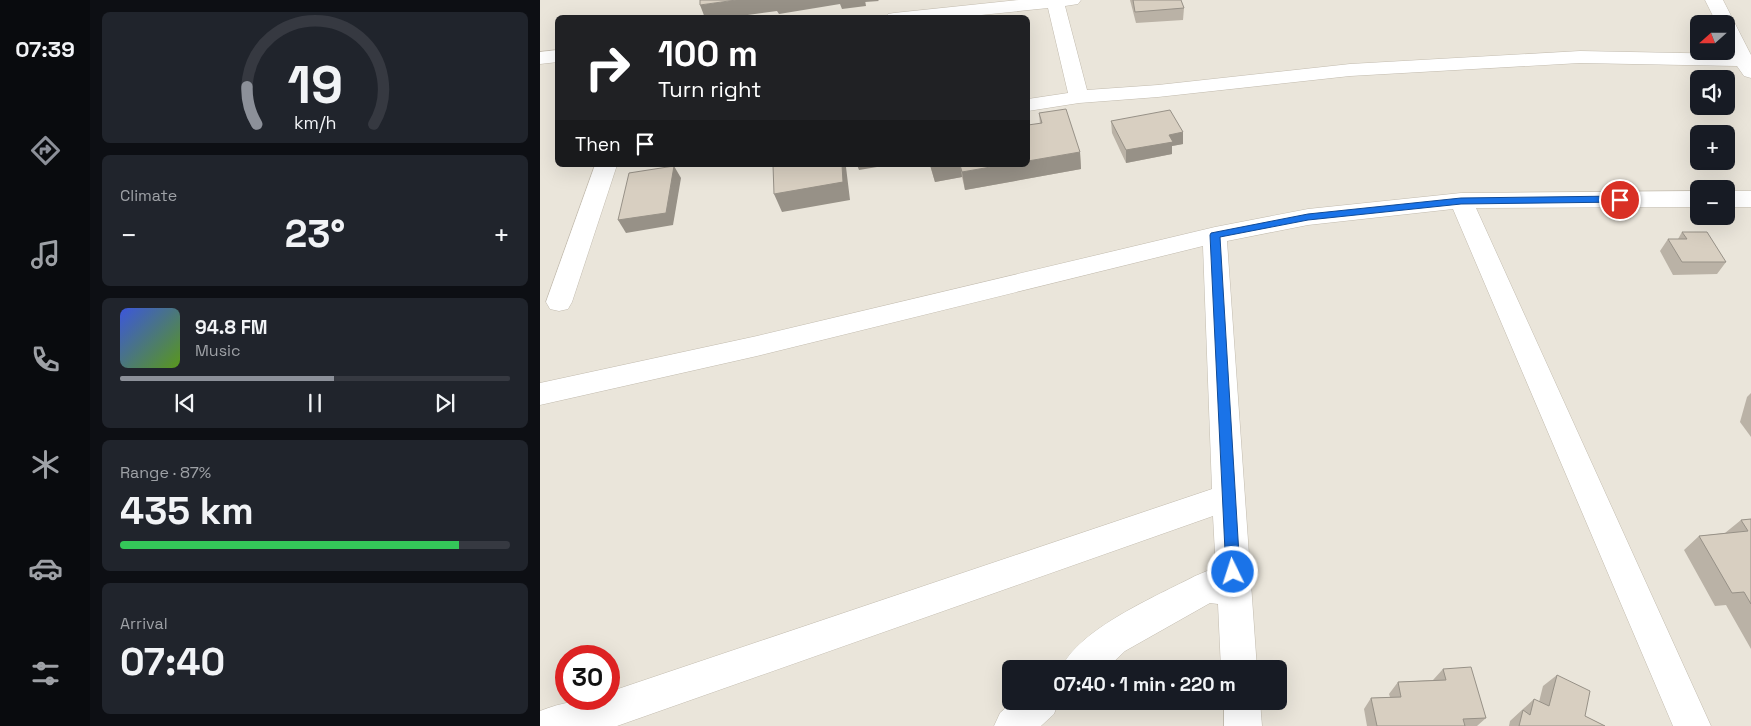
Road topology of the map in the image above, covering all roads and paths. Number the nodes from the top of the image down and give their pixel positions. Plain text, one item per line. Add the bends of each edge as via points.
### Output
1 (898, 0) edge
2 (1714, 0) edge
3 (1063, 1) edge
4 (900, 15) edge
5 (920, 15) edge
6 (555, 56) edge
7 (540, 58) edge
8 (1747, 66) edge
9 (1079, 97) junction
10 (1030, 105) edge
11 (605, 167) edge
12 (1690, 199) edge
13 (1735, 199) edge
14 (1751, 199) edge
15 (1461, 201) junction
16 (1215, 235) junction
17 (559, 302) dead end
18 (540, 394) edge
19 (1228, 497) junction
20 (1234, 590) junction
21 (1089, 660) edge
22 (1239, 660) edge
23 (1031, 710) edge
24 (1242, 710) edge
25 (549, 726) edge
26 (1013, 726) edge
27 (1243, 726) edge
28 (1692, 726) edge

1 - 4 street
2 - 8 street
3 - 5 street
3 - 9 street
6 - 7 street
8 - 9 street via 1580,57 1378,68
9 - 10 street
11 - 17 street
12 - 15 street
13 - 14 street
15 - 16 street via 1308,217
15 - 28 street
16 - 18 street via 757,346
16 - 19 street
19 - 20 street
19 - 25 street via 614,708
20 - 21 street via 1207,586 1114,638
20 - 22 street
23 - 26 street
24 - 27 street

